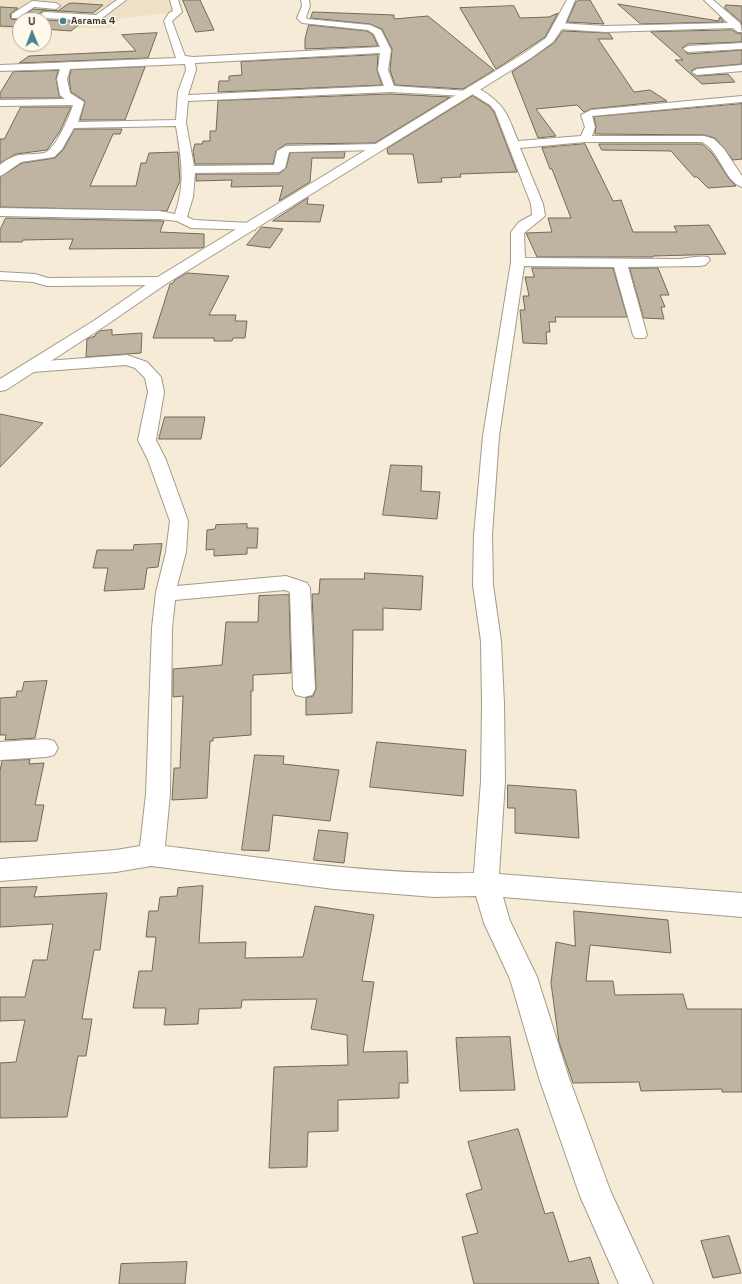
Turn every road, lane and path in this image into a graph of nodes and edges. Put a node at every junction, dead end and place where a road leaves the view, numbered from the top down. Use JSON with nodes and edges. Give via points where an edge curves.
{"nodes":[{"id":1,"x":65,"y":0,"type":"edge"},
{"id":2,"x":104,"y":0,"type":"edge"},
{"id":3,"x":174,"y":0,"type":"edge"},
{"id":4,"x":305,"y":0,"type":"edge"},
{"id":5,"x":571,"y":0,"type":"edge"},
{"id":6,"x":708,"y":0,"type":"edge"},
{"id":7,"x":122,"y":1,"type":"edge"},
{"id":8,"x":56,"y":6,"type":"junction"},
{"id":9,"x":21,"y":12,"type":"edge"},
{"id":10,"x":559,"y":26,"type":"junction"},
{"id":11,"x":739,"y":28,"type":"edge"},
{"id":12,"x":742,"y":46,"type":"edge"},
{"id":13,"x":688,"y":49,"type":"dead end"},
{"id":14,"x":386,"y":50,"type":"junction"},
{"id":15,"x":189,"y":59,"type":"junction"},
{"id":16,"x":66,"y":66,"type":"junction"},
{"id":17,"x":0,"y":68,"type":"edge"},
{"id":18,"x":742,"y":68,"type":"edge"},
{"id":19,"x":697,"y":72,"type":"dead end"},
{"id":20,"x":390,"y":88,"type":"junction"},
{"id":21,"x":469,"y":91,"type":"junction"},
{"id":22,"x":183,"y":98,"type":"junction"},
{"id":23,"x":742,"y":99,"type":"edge"},
{"id":24,"x":79,"y":102,"type":"junction"},
{"id":25,"x":0,"y":103,"type":"edge"},
{"id":26,"x":181,"y":123,"type":"junction"},
{"id":27,"x":71,"y":125,"type":"junction"},
{"id":28,"x":585,"y":139,"type":"junction"},
{"id":29,"x":513,"y":145,"type":"junction"},
{"id":30,"x":377,"y":148,"type":"junction"},
{"id":31,"x":189,"y":170,"type":"junction"},
{"id":32,"x":0,"y":172,"type":"edge"},
{"id":33,"x":742,"y":183,"type":"edge"},
{"id":34,"x":0,"y":212,"type":"edge"},
{"id":35,"x":180,"y":218,"type":"junction"},
{"id":36,"x":250,"y":226,"type":"junction"},
{"id":37,"x":703,"y":260,"type":"dead end"},
{"id":38,"x":518,"y":262,"type":"junction"},
{"id":39,"x":620,"y":263,"type":"junction"},
{"id":40,"x":0,"y":276,"type":"edge"},
{"id":41,"x":161,"y":281,"type":"junction"},
{"id":42,"x":640,"y":335,"type":"dead end"},
{"id":43,"x":32,"y":367,"type":"junction"},
{"id":44,"x":0,"y":386,"type":"edge"},
{"id":45,"x":166,"y":594,"type":"junction"},
{"id":46,"x":304,"y":689,"type":"dead end"},
{"id":47,"x":46,"y":748,"type":"dead end"},
{"id":48,"x":0,"y":751,"type":"edge"},
{"id":49,"x":151,"y":855,"type":"junction"},
{"id":50,"x":0,"y":870,"type":"edge"},
{"id":51,"x":486,"y":884,"type":"junction"},
{"id":52,"x":742,"y":905,"type":"edge"},
{"id":53,"x":636,"y":1284,"type":"edge"}],
"edges":[{"from":1,"to":8,"type":"street"},
{"from":2,"to":7,"type":"street"},
{"from":3,"to":15,"type":"street","via":[[178,12],[168,21],[181,59]]},
{"from":4,"to":14,"type":"street","via":[[306,6],[301,18],[305,21],[370,28],[378,32]]},
{"from":5,"to":10,"type":"street"},
{"from":6,"to":11,"type":"street"},
{"from":7,"to":8,"type":"street","via":[[98,18],[44,15]]},
{"from":8,"to":9,"type":"street","via":[[32,4]]},
{"from":10,"to":11,"type":"street","via":[[605,29]]},
{"from":10,"to":21,"type":"street","via":[[550,40],[502,73]]},
{"from":12,"to":13,"type":"street"},
{"from":14,"to":15,"type":"street"},
{"from":14,"to":20,"type":"street","via":[[382,72]]},
{"from":15,"to":16,"type":"street"},
{"from":15,"to":22,"type":"street","via":[[190,74]]},
{"from":16,"to":17,"type":"street"},
{"from":16,"to":24,"type":"street","via":[[62,79],[65,95]]},
{"from":18,"to":19,"type":"street"},
{"from":20,"to":21,"type":"street"},
{"from":20,"to":22,"type":"street"},
{"from":21,"to":29,"type":"street","via":[[494,104],[500,111]]},
{"from":21,"to":30,"type":"street"},
{"from":22,"to":26,"type":"street"},
{"from":23,"to":28,"type":"street","via":[[590,112],[586,114],[590,127]]},
{"from":24,"to":25,"type":"street"},
{"from":24,"to":27,"type":"street"},
{"from":26,"to":27,"type":"street"},
{"from":26,"to":31,"type":"street"},
{"from":27,"to":32,"type":"street","via":[[51,155],[18,158]]},
{"from":28,"to":29,"type":"street"},
{"from":28,"to":33,"type":"street","via":[[705,139],[716,146],[732,173]]},
{"from":29,"to":38,"type":"street","via":[[537,204],[539,216],[517,232]]},
{"from":30,"to":31,"type":"street","via":[[286,149],[283,150],[279,168]]},
{"from":30,"to":36,"type":"street"},
{"from":31,"to":35,"type":"street","via":[[187,198]]},
{"from":34,"to":35,"type":"street","via":[[141,214]]},
{"from":35,"to":36,"type":"street","via":[[191,224]]},
{"from":36,"to":41,"type":"street"},
{"from":37,"to":39,"type":"street","via":[[676,263]]},
{"from":38,"to":39,"type":"street"},
{"from":38,"to":51,"type":"street","via":[[491,436],[483,535],[483,585],[491,641],[493,704],[493,781]]},
{"from":39,"to":42,"type":"street"},
{"from":40,"to":41,"type":"street","via":[[34,278],[47,282]]},
{"from":41,"to":43,"type":"street"},
{"from":43,"to":44,"type":"street"},
{"from":43,"to":45,"type":"street","via":[[128,360],[141,364],[153,377],[156,392],[146,440],[157,460],[179,521],[176,552]]},
{"from":45,"to":46,"type":"street","via":[[286,583],[300,588]]},
{"from":45,"to":49,"type":"street","via":[[162,628],[158,794]]},
{"from":47,"to":48,"type":"street"},
{"from":49,"to":50,"type":"street","via":[[116,861]]},
{"from":49,"to":51,"type":"street","via":[[334,878],[434,885]]},
{"from":51,"to":52,"type":"street"},
{"from":51,"to":53,"type":"street","via":[[497,923],[523,977],[554,1078],[596,1196]]}]}
